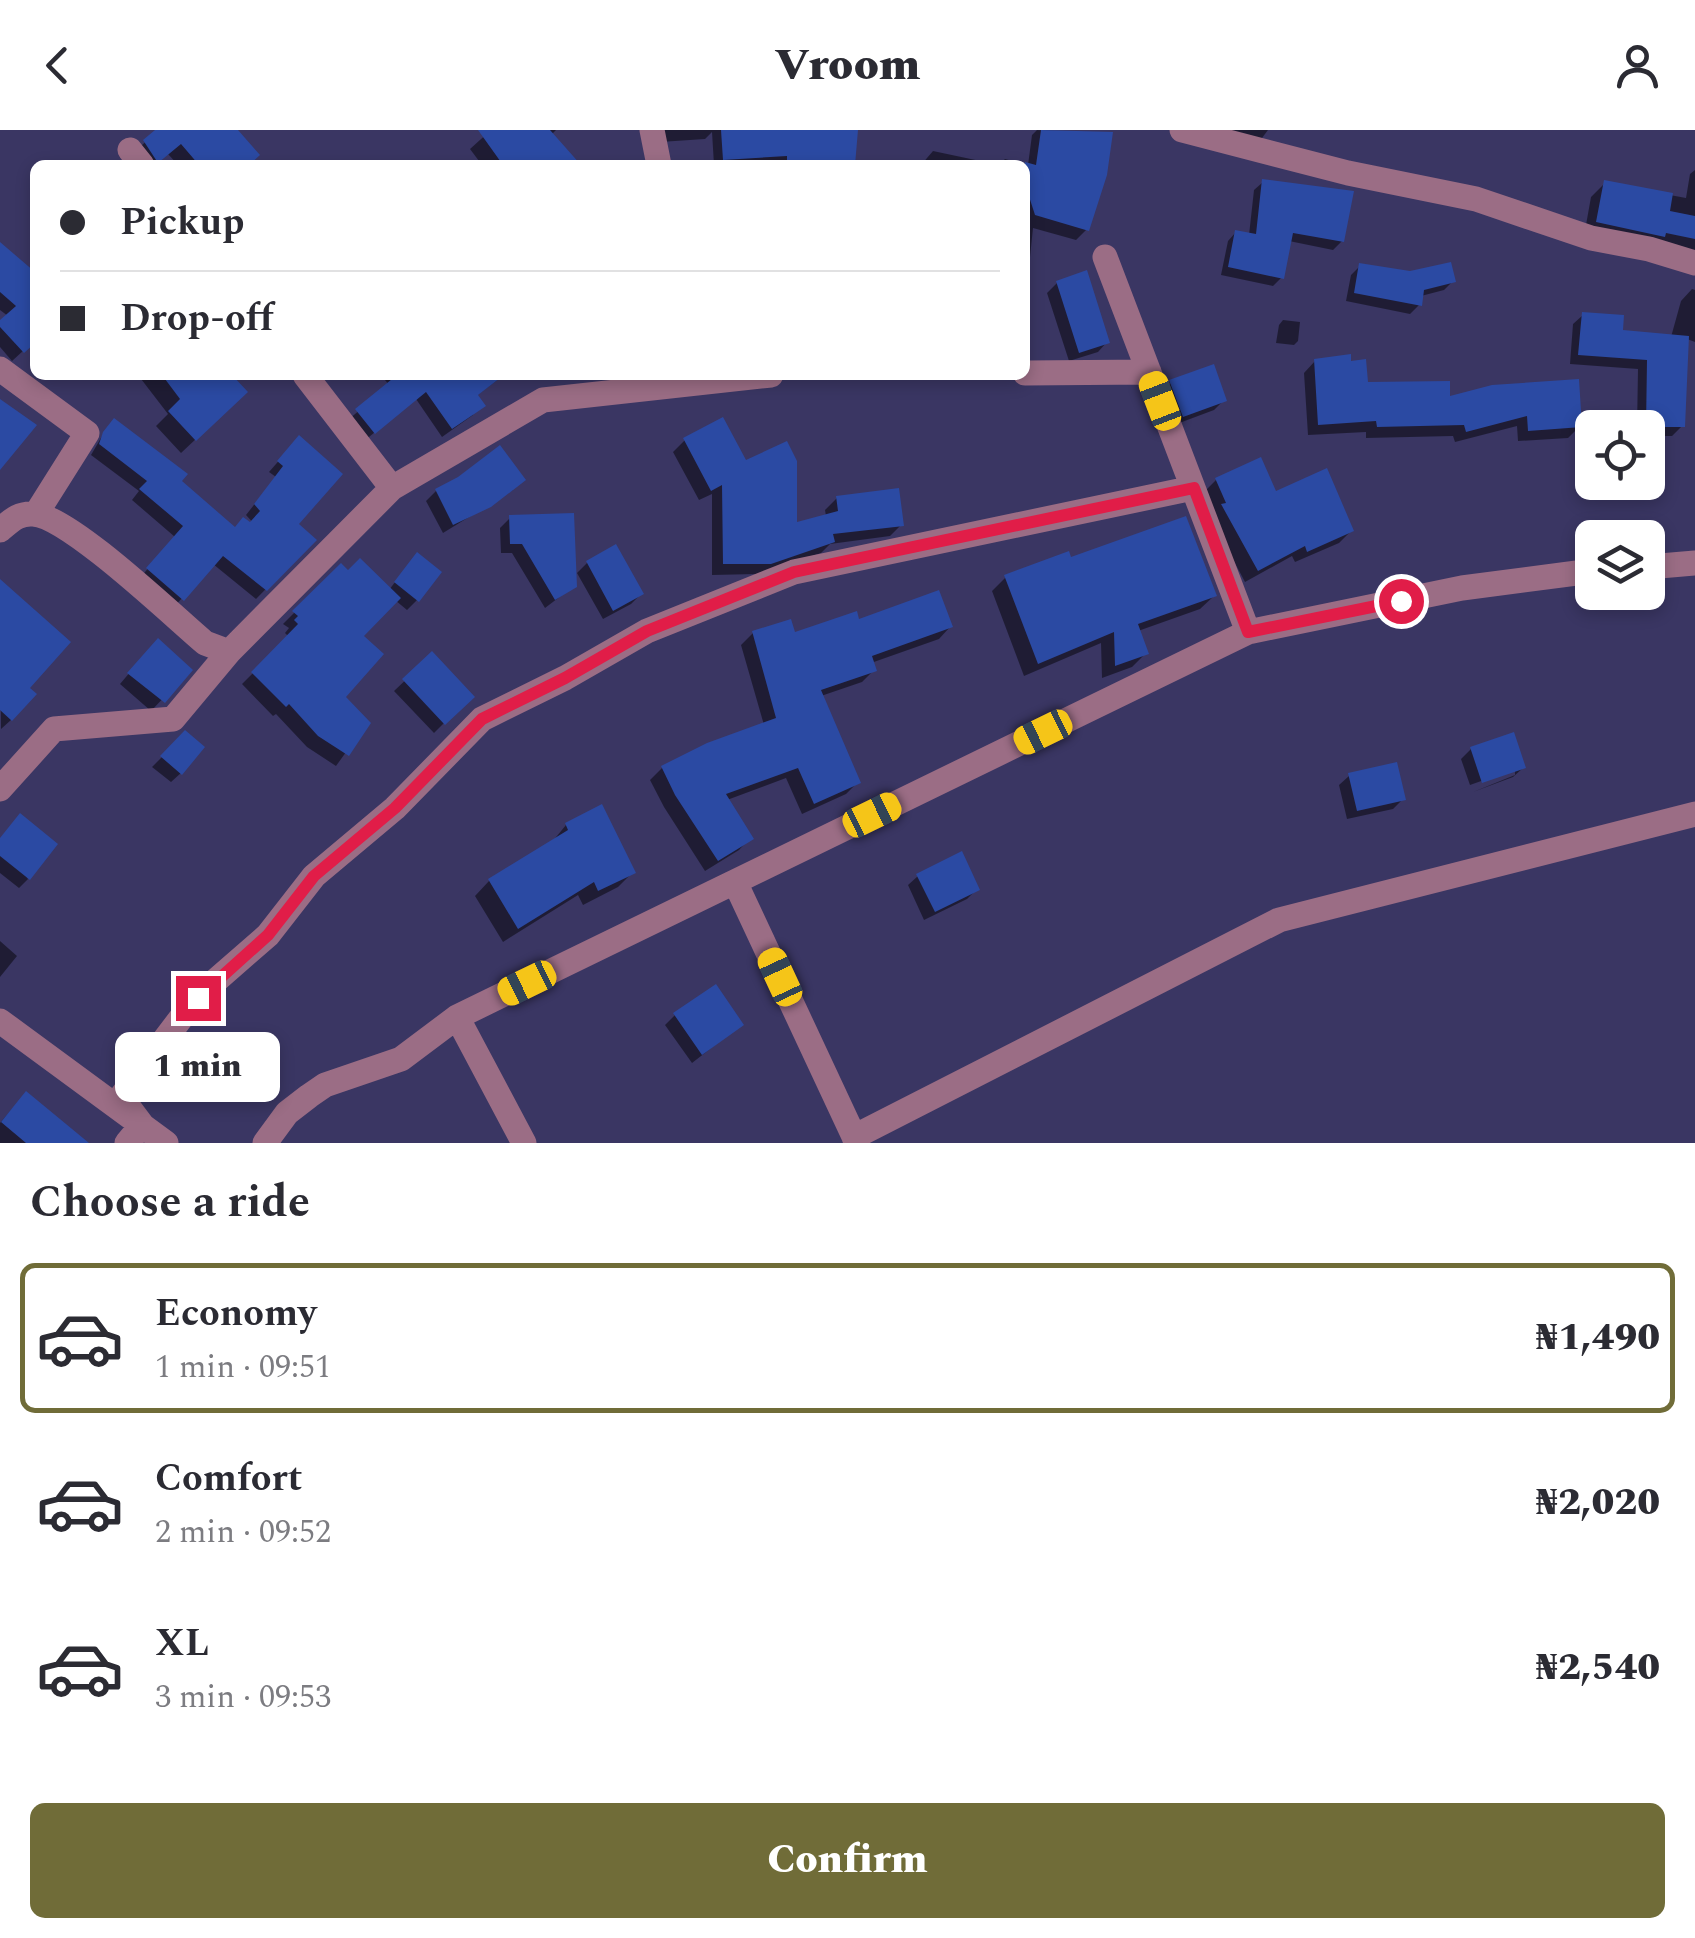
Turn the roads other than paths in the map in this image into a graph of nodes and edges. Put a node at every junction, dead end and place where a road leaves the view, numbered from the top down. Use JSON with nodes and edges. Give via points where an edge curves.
{"nodes":[{"id":1,"x":652,"y":130,"type":"edge"},
{"id":2,"x":1182,"y":130,"type":"edge"},
{"id":3,"x":658,"y":160,"type":"edge"},
{"id":4,"x":1104,"y":257,"type":"dead end"},
{"id":5,"x":1695,"y":263,"type":"edge"},
{"id":6,"x":0,"y":370,"type":"edge"},
{"id":7,"x":1149,"y":372,"type":"junction"},
{"id":8,"x":1030,"y":373,"type":"edge"},
{"id":9,"x":309,"y":380,"type":"edge"},
{"id":10,"x":725,"y":380,"type":"edge"},
{"id":11,"x":392,"y":488,"type":"junction"},
{"id":12,"x":1194,"y":488,"type":"junction"},
{"id":13,"x":36,"y":514,"type":"junction"},
{"id":14,"x":0,"y":530,"type":"edge"},
{"id":15,"x":1695,"y":562,"type":"edge"},
{"id":16,"x":1665,"y":565,"type":"edge"},
{"id":17,"x":1575,"y":573,"type":"edge"},
{"id":18,"x":1248,"y":632,"type":"junction"},
{"id":19,"x":229,"y":652,"type":"junction"},
{"id":20,"x":0,"y":789,"type":"edge"},
{"id":21,"x":1695,"y":814,"type":"edge"},
{"id":22,"x":736,"y":882,"type":"junction"},
{"id":23,"x":457,"y":1017,"type":"junction"},
{"id":24,"x":0,"y":1021,"type":"edge"},
{"id":25,"x":135,"y":1134,"type":"edge"},
{"id":26,"x":856,"y":1140,"type":"edge"},
{"id":27,"x":166,"y":1143,"type":"edge"},
{"id":28,"x":264,"y":1143,"type":"edge"},
{"id":29,"x":524,"y":1143,"type":"edge"}],
"edges":[{"from":1,"to":3,"type":"street"},
{"from":2,"to":5,"type":"street","via":[[1476,199],[1591,238]]},
{"from":4,"to":7,"type":"street"},
{"from":6,"to":13,"type":"street","via":[[87,434]]},
{"from":7,"to":8,"type":"street"},
{"from":7,"to":12,"type":"street"},
{"from":9,"to":11,"type":"street"},
{"from":10,"to":11,"type":"street","via":[[543,400]]},
{"from":11,"to":19,"type":"street"},
{"from":12,"to":18,"type":"street"},
{"from":12,"to":25,"type":"street","via":[[794,572],[647,631],[482,719],[395,808],[314,876],[268,935],[198,998],[122,1096]]},
{"from":13,"to":14,"type":"street","via":[[16,516]]},
{"from":13,"to":19,"type":"street","via":[[67,528],[205,643]]},
{"from":15,"to":16,"type":"street"},
{"from":17,"to":18,"type":"street","via":[[1462,588]]},
{"from":18,"to":22,"type":"street"},
{"from":19,"to":20,"type":"street","via":[[173,719],[54,730]]},
{"from":21,"to":26,"type":"street","via":[[1278,920]]},
{"from":22,"to":23,"type":"street"},
{"from":22,"to":26,"type":"street"},
{"from":23,"to":28,"type":"street","via":[[401,1060],[325,1085],[287,1112]]},
{"from":23,"to":29,"type":"street"},
{"from":24,"to":25,"type":"street"},
{"from":25,"to":27,"type":"street"}]}
